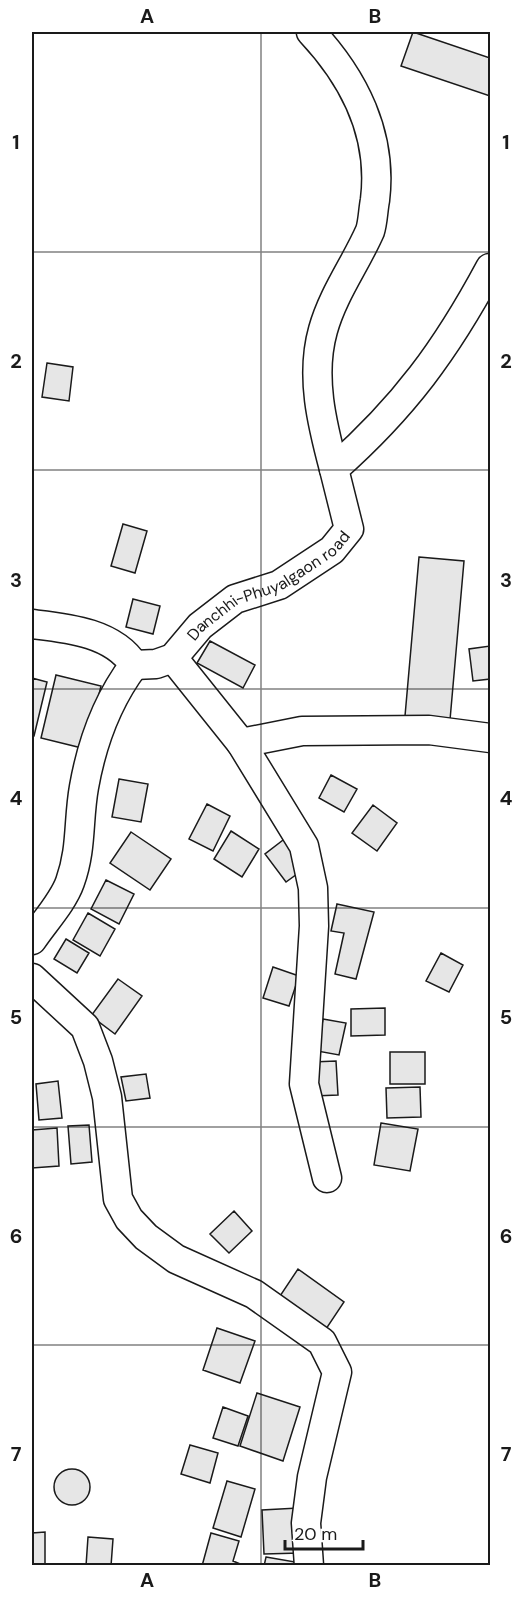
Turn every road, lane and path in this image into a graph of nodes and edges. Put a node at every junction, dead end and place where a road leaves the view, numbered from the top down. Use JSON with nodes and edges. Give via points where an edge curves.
{"nodes":[{"id":1,"x":311,"y":32,"type":"edge"},
{"id":2,"x":490,"y":268,"type":"edge"},
{"id":3,"x":334,"y":469,"type":"junction"},
{"id":4,"x":32,"y":624,"type":"edge"},
{"id":5,"x":173,"y":658,"type":"junction"},
{"id":6,"x":134,"y":665,"type":"junction"},
{"id":7,"x":490,"y":738,"type":"edge"},
{"id":8,"x":240,"y":743,"type":"junction"},
{"id":9,"x":32,"y":940,"type":"edge"},
{"id":10,"x":32,"y":978,"type":"edge"},
{"id":11,"x":327,"y":1178,"type":"dead end"},
{"id":12,"x":309,"y":1566,"type":"edge"}],
"edges":[{"from":1,"to":3,"type":"street","via":[[335,58],[360,102],[374,143],[377,182],[371,229],[338,292],[323,331],[318,371],[320,417]]},
{"from":2,"to":3,"type":"street","via":[[464,317],[419,383]]},
{"from":3,"to":5,"type":"street","name":"Danchhi-Phuyalgaon road","via":[[349,528],[332,550],[279,585],[235,599],[200,626]]},
{"from":4,"to":6,"type":"street","via":[[105,639]]},
{"from":5,"to":6,"type":"street","name":"Danchhi-Phuyalgaon road"},
{"from":5,"to":8,"type":"street"},
{"from":6,"to":9,"type":"street","via":[[114,692],[99,727],[84,788],[79,851],[69,885]]},
{"from":7,"to":8,"type":"street","via":[[429,730],[302,731]]},
{"from":8,"to":11,"type":"street","via":[[304,846],[310,866],[314,926],[304,1084]]},
{"from":10,"to":12,"type":"street","via":[[85,1027],[106,1097],[118,1199],[129,1219],[176,1259],[254,1294],[314,1335],[338,1372],[312,1477],[306,1523]]}]}
